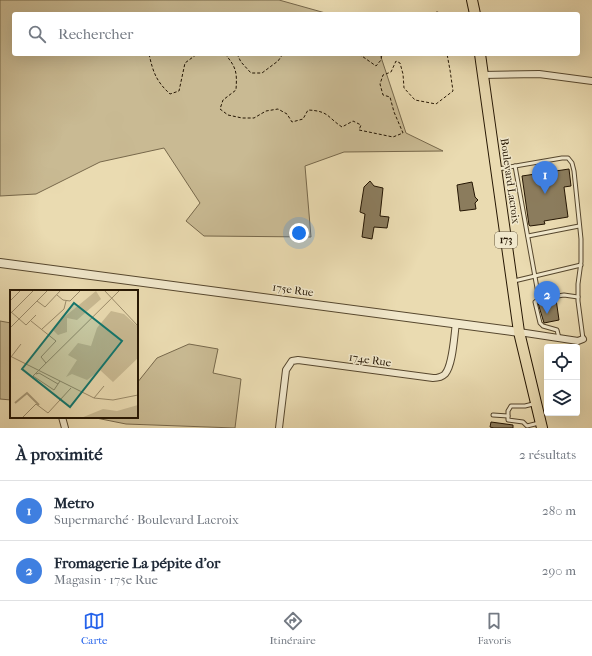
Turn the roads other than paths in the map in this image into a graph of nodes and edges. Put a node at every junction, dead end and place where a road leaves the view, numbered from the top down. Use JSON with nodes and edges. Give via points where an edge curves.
{"nodes":[{"id":1,"x":472,"y":0,"type":"edge"},
{"id":2,"x":474,"y":12,"type":"edge"},
{"id":3,"x":480,"y":56,"type":"edge"},
{"id":4,"x":482,"y":75,"type":"junction"},
{"id":5,"x":592,"y":81,"type":"edge"},
{"id":6,"x":516,"y":166,"type":"junction"},
{"id":7,"x":496,"y":170,"type":"junction"},
{"id":8,"x":579,"y":226,"type":"junction"},
{"id":9,"x":528,"y":236,"type":"junction"},
{"id":10,"x":0,"y":262,"type":"edge"},
{"id":11,"x":581,"y":265,"type":"junction"},
{"id":12,"x":535,"y":277,"type":"junction"},
{"id":13,"x":512,"y":282,"type":"junction"},
{"id":14,"x":578,"y":297,"type":"junction"},
{"id":15,"x":539,"y":299,"type":"junction"},
{"id":16,"x":456,"y":324,"type":"junction"},
{"id":17,"x":520,"y":332,"type":"junction"},
{"id":18,"x":559,"y":338,"type":"junction"},
{"id":19,"x":583,"y":339,"type":"joint"},
{"id":20,"x":536,"y":403,"type":"junction"},
{"id":21,"x":493,"y":415,"type":"dead end"},
{"id":22,"x":508,"y":416,"type":"junction"},
{"id":23,"x":62,"y":418,"type":"edge"},
{"id":24,"x":541,"y":425,"type":"edge"},
{"id":25,"x":65,"y":428,"type":"edge"},
{"id":26,"x":279,"y":428,"type":"edge"}],
"edges":[{"from":1,"to":2,"type":"main road"},
{"from":3,"to":4,"type":"main road","name":"Boulevard Lacroix","number":"173"},
{"from":4,"to":5,"type":"street","via":[[539,74]]},
{"from":4,"to":7,"type":"main road","name":"Boulevard Lacroix","number":"173"},
{"from":6,"to":7,"type":"lane"},
{"from":6,"to":8,"type":"lane","via":[[568,158],[574,171]]},
{"from":6,"to":9,"type":"lane"},
{"from":7,"to":13,"type":"main road","name":"Boulevard Lacroix","number":"173"},
{"from":8,"to":9,"type":"lane"},
{"from":8,"to":11,"type":"lane"},
{"from":9,"to":12,"type":"lane"},
{"from":10,"to":16,"type":"street","name":"175e Rue"},
{"from":11,"to":12,"type":"lane"},
{"from":11,"to":14,"type":"lane"},
{"from":12,"to":13,"type":"lane"},
{"from":12,"to":15,"type":"lane"},
{"from":13,"to":17,"type":"main road","name":"Boulevard Lacroix","number":"173"},
{"from":14,"to":15,"type":"lane","via":[[564,295]]},
{"from":14,"to":19,"type":"lane"},
{"from":15,"to":18,"type":"lane","via":[[535,302],[539,322],[557,330]]},
{"from":16,"to":17,"type":"street","name":"175e Rue"},
{"from":16,"to":26,"type":"street","name":"174e Rue","via":[[450,367],[440,378],[292,361],[286,370]]},
{"from":17,"to":18,"type":"street","name":"175e Rue"},
{"from":17,"to":20,"type":"main road","name":"Boulevard Lacroix","number":"173"},
{"from":18,"to":19,"type":"street","name":"175e Rue","via":[[578,341]]},
{"from":20,"to":22,"type":"lane","via":[[511,406]]},
{"from":20,"to":24,"type":"main road","name":"Boulevard Lacroix","number":"173"},
{"from":21,"to":22,"type":"lane"},
{"from":22,"to":24,"type":"lane","via":[[508,420],[523,422],[527,426]]},
{"from":23,"to":25,"type":"street"}]}
